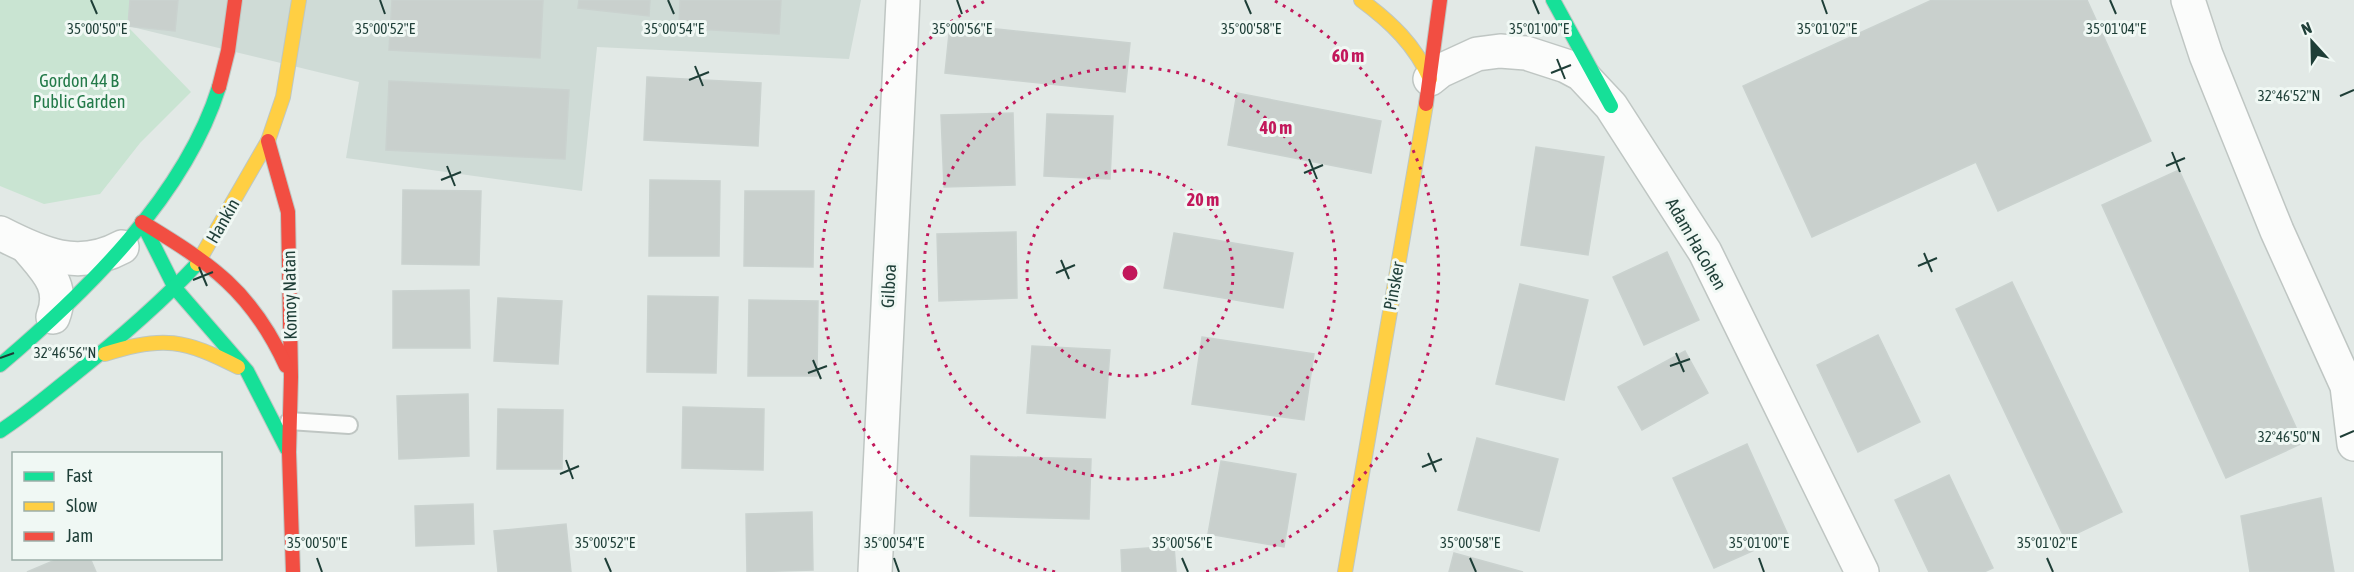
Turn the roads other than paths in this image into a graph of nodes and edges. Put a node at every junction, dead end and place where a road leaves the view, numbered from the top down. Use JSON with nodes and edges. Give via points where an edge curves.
{"nodes":[{"id":1,"x":235,"y":0,"type":"edge"},
{"id":2,"x":299,"y":0,"type":"edge"},
{"id":3,"x":903,"y":0,"type":"edge"},
{"id":4,"x":1361,"y":0,"type":"edge"},
{"id":5,"x":1440,"y":0,"type":"edge"},
{"id":6,"x":1553,"y":0,"type":"edge"},
{"id":7,"x":2188,"y":0,"type":"edge"},
{"id":8,"x":1430,"y":79,"type":"junction"},
{"id":9,"x":1611,"y":106,"type":"junction"},
{"id":10,"x":268,"y":141,"type":"junction"},
{"id":11,"x":132,"y":235,"type":"junction"},
{"id":12,"x":14,"y":240,"type":"edge"},
{"id":13,"x":201,"y":259,"type":"junction"},
{"id":14,"x":175,"y":288,"type":"junction"},
{"id":15,"x":53,"y":317,"type":"junction"},
{"id":16,"x":95,"y":358,"type":"junction"},
{"id":17,"x":0,"y":365,"type":"edge"},
{"id":18,"x":247,"y":371,"type":"junction"},
{"id":19,"x":291,"y":377,"type":"junction"},
{"id":20,"x":290,"y":421,"type":"junction"},
{"id":21,"x":349,"y":425,"type":"dead end"},
{"id":22,"x":0,"y":431,"type":"edge"},
{"id":23,"x":2354,"y":444,"type":"edge"},
{"id":24,"x":288,"y":452,"type":"junction"},
{"id":25,"x":293,"y":572,"type":"edge"},
{"id":26,"x":874,"y":572,"type":"edge"},
{"id":27,"x":1345,"y":572,"type":"edge"},
{"id":28,"x":1862,"y":572,"type":"edge"}],
"edges":[{"from":1,"to":11,"type":"street","via":[[232,37],[202,132],[174,179]]},
{"from":2,"to":10,"type":"street","name":"Hankin","via":[[283,97]]},
{"from":3,"to":26,"type":"street","name":"Gilboa"},
{"from":4,"to":8,"type":"street","via":[[1413,46]]},
{"from":5,"to":8,"type":"street","name":"Pinsker"},
{"from":6,"to":9,"type":"street"},
{"from":7,"to":23,"type":"street","via":[[2277,231],[2347,386]]},
{"from":8,"to":9,"type":"street","name":"Adam HaCohen","via":[[1477,54],[1527,53],[1581,74]]},
{"from":8,"to":27,"type":"street","name":"Pinsker"},
{"from":9,"to":28,"type":"street","name":"Adam HaCohen","via":[[1704,252]]},
{"from":10,"to":13,"type":"street","name":"Hankin"},
{"from":10,"to":19,"type":"street","name":"Komoy Natan","via":[[288,212]]},
{"from":11,"to":12,"type":"street","via":[[100,257],[76,260]]},
{"from":11,"to":13,"type":"street"},
{"from":11,"to":14,"type":"street","name":"Komoy Natan"},
{"from":11,"to":15,"type":"street"},
{"from":12,"to":15,"type":"street","via":[[52,280],[58,304]]},
{"from":13,"to":14,"type":"street","name":"Hankin"},
{"from":13,"to":19,"type":"street","via":[[219,272],[268,327]]},
{"from":14,"to":16,"type":"street","name":"Hankin"},
{"from":14,"to":18,"type":"street","name":"Komoy Natan"},
{"from":15,"to":17,"type":"street"},
{"from":16,"to":18,"type":"street","via":[[130,346],[172,340]]},
{"from":16,"to":22,"type":"street","name":"Hankin"},
{"from":18,"to":24,"type":"street","name":"Komoy Natan"},
{"from":19,"to":20,"type":"street","name":"Komoy Natan"},
{"from":20,"to":21,"type":"lane"},
{"from":20,"to":24,"type":"street","name":"Komoy Natan"},
{"from":24,"to":25,"type":"street","name":"Komoy Natan"}]}
